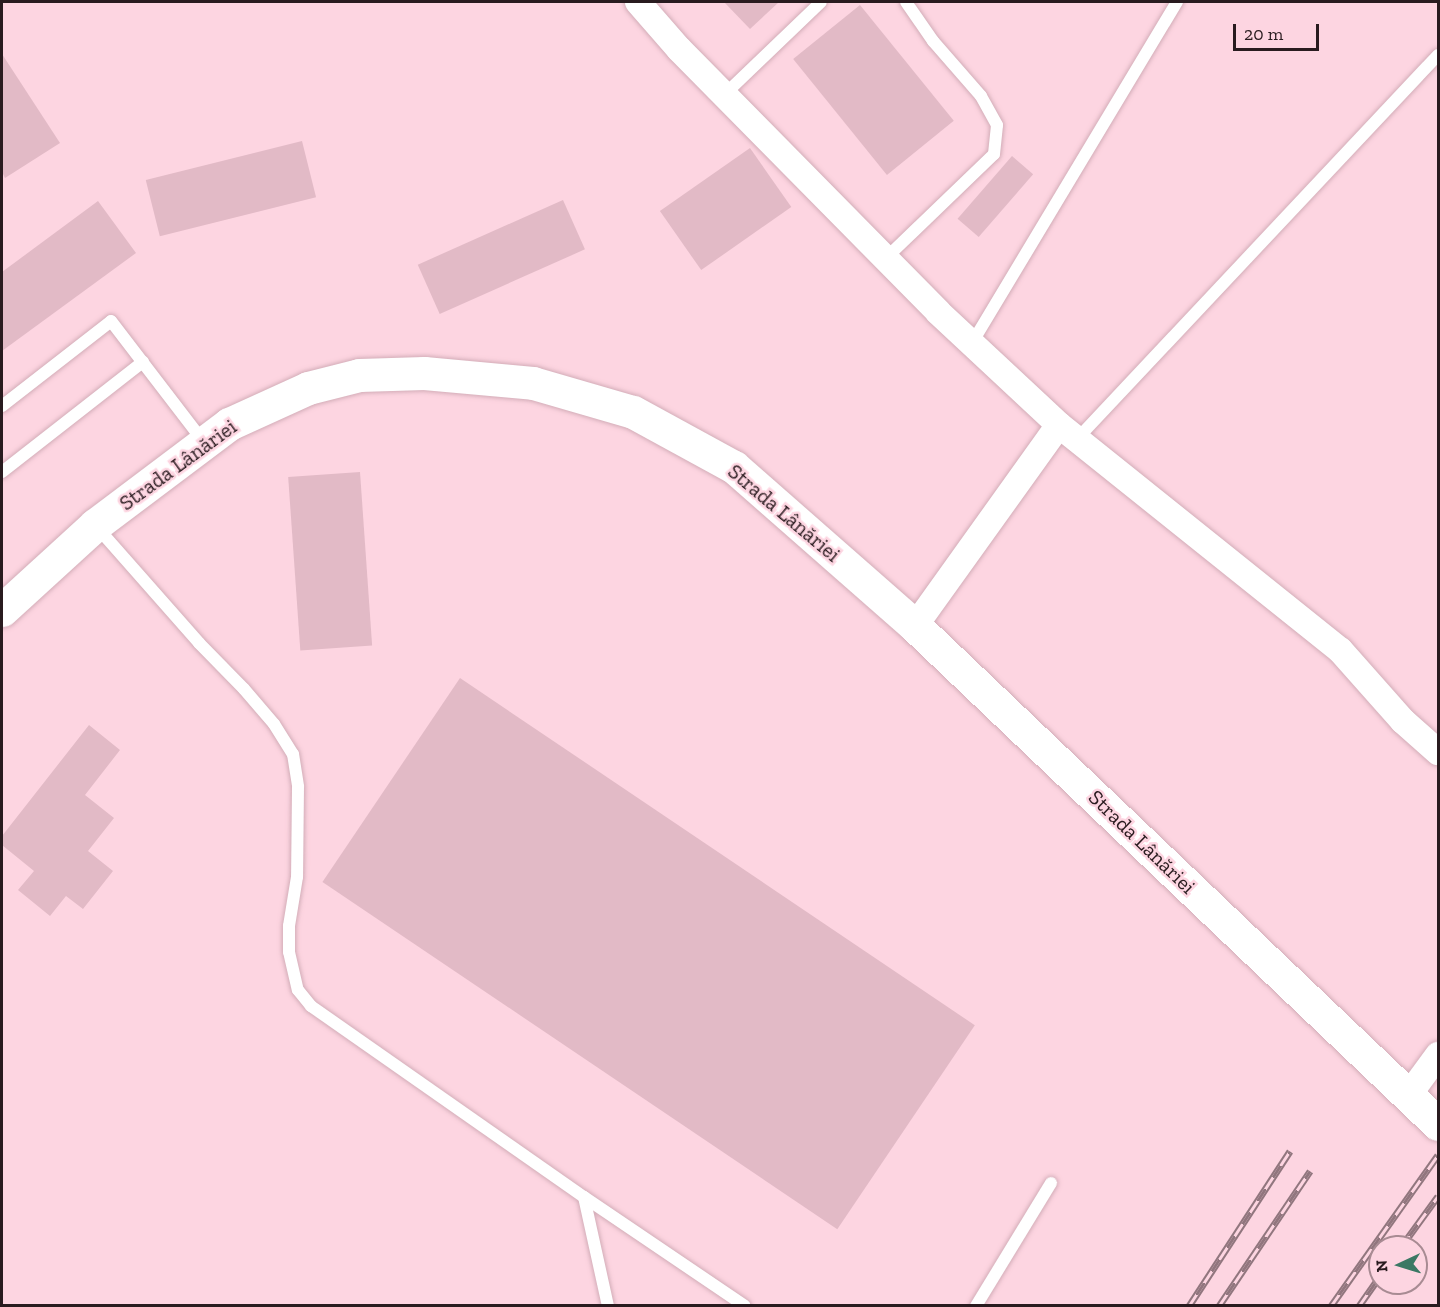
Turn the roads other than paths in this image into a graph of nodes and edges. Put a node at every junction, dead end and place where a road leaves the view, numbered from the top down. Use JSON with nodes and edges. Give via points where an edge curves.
{"nodes":[{"id":1,"x":638,"y":2,"type":"edge"},
{"id":2,"x":821,"y":2,"type":"edge"},
{"id":3,"x":906,"y":2,"type":"edge"},
{"id":4,"x":1177,"y":2,"type":"edge"},
{"id":5,"x":1438,"y":55,"type":"edge"},
{"id":6,"x":724,"y":95,"type":"junction"},
{"id":7,"x":885,"y":259,"type":"junction"},
{"id":8,"x":972,"y":343,"type":"junction"},
{"id":9,"x":142,"y":362,"type":"junction"},
{"id":10,"x":2,"y":406,"type":"edge"},
{"id":11,"x":1068,"y":432,"type":"junction"},
{"id":12,"x":205,"y":443,"type":"junction"},
{"id":13,"x":2,"y":472,"type":"edge"},
{"id":14,"x":95,"y":525,"type":"junction"},
{"id":15,"x":15,"y":587,"type":"edge"},
{"id":16,"x":2,"y":610,"type":"edge"},
{"id":17,"x":915,"y":626,"type":"junction"},
{"id":18,"x":1438,"y":752,"type":"edge"},
{"id":19,"x":1438,"y":1055,"type":"edge"},
{"id":20,"x":1408,"y":1096,"type":"junction"},
{"id":21,"x":1438,"y":1124,"type":"edge"},
{"id":22,"x":1051,"y":1183,"type":"dead end"},
{"id":23,"x":584,"y":1197,"type":"junction"},
{"id":24,"x":608,"y":1305,"type":"edge"},
{"id":25,"x":746,"y":1305,"type":"edge"},
{"id":26,"x":976,"y":1305,"type":"edge"}],
"edges":[{"from":1,"to":6,"type":"street"},
{"from":2,"to":6,"type":"lane"},
{"from":3,"to":7,"type":"lane","via":[[933,41],[981,96],[997,125],[994,154]]},
{"from":4,"to":8,"type":"lane"},
{"from":5,"to":11,"type":"lane"},
{"from":6,"to":7,"type":"street"},
{"from":7,"to":8,"type":"street"},
{"from":8,"to":11,"type":"street"},
{"from":9,"to":10,"type":"lane","via":[[111,321]]},
{"from":9,"to":12,"type":"lane"},
{"from":9,"to":13,"type":"lane"},
{"from":11,"to":17,"type":"street"},
{"from":11,"to":18,"type":"street","via":[[1340,650],[1403,721]]},
{"from":12,"to":14,"type":"street","name":"Strada Lânăriei"},
{"from":12,"to":17,"type":"street","name":"Strada Lânăriei","via":[[229,424],[308,388],[359,375],[424,373],[532,383],[633,412],[734,467]]},
{"from":14,"to":15,"type":"street","name":"Strada Lânăriei"},
{"from":14,"to":23,"type":"lane","via":[[244,689],[293,754],[298,787],[297,877],[289,952],[297,990],[311,1006]]},
{"from":15,"to":16,"type":"street","name":"Strada Lânăriei"},
{"from":17,"to":20,"type":"street","name":"Strada Lânăriei"},
{"from":19,"to":20,"type":"street"},
{"from":20,"to":21,"type":"street","name":"Strada Lânăriei"},
{"from":22,"to":26,"type":"lane"},
{"from":23,"to":24,"type":"lane"},
{"from":23,"to":25,"type":"lane"}]}
